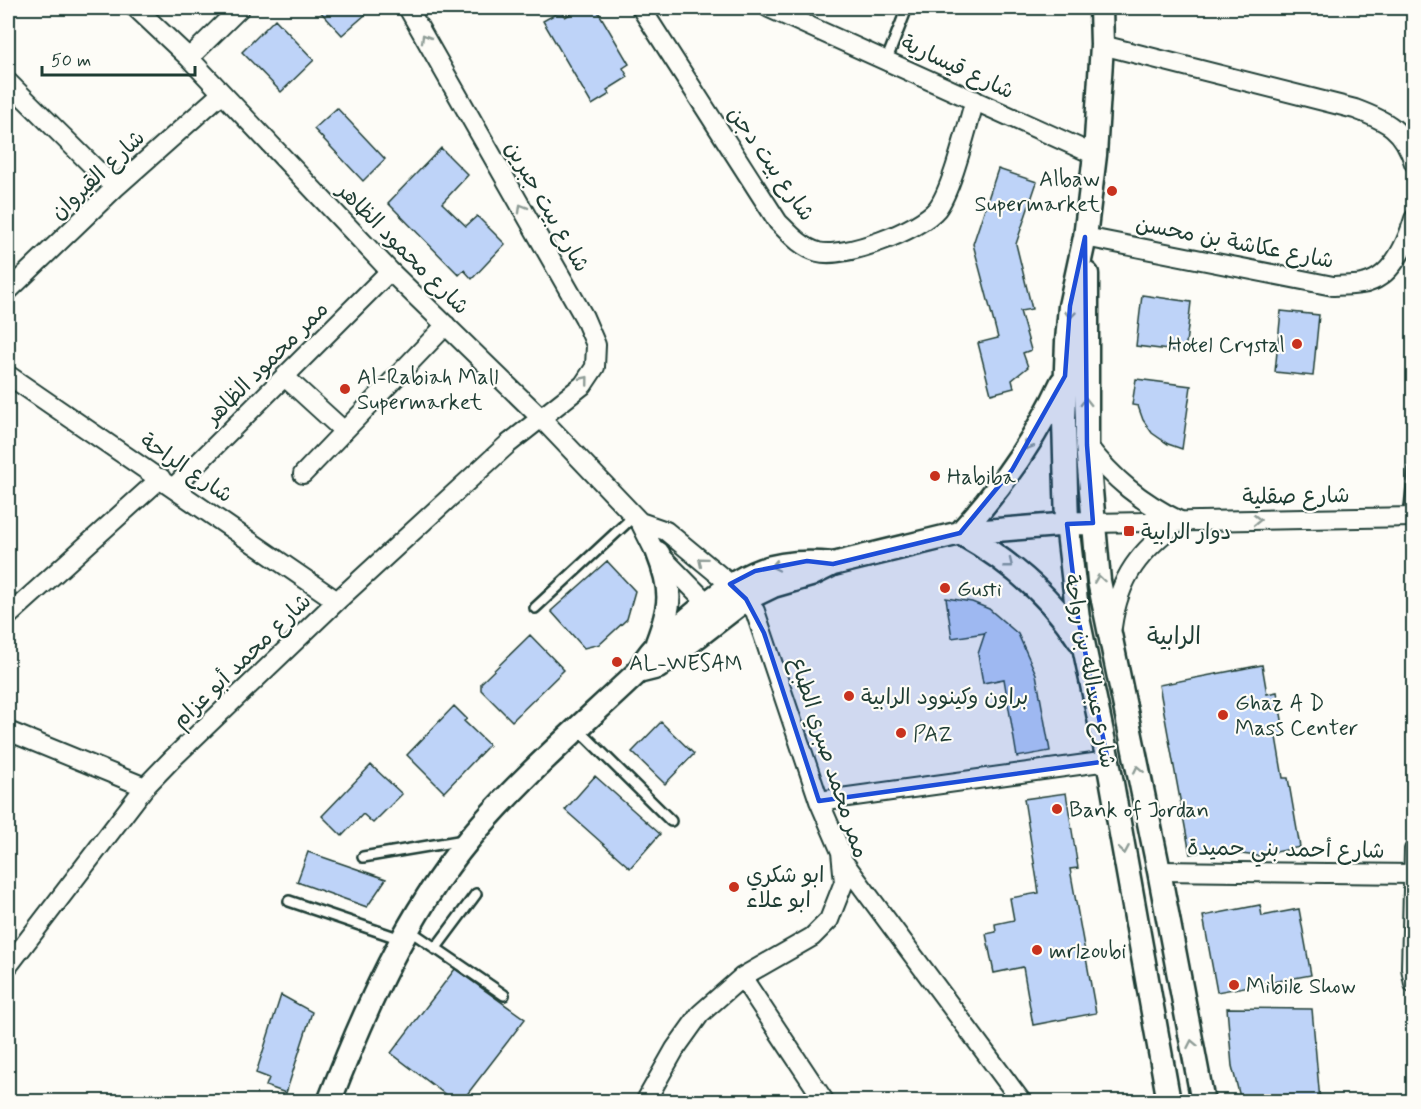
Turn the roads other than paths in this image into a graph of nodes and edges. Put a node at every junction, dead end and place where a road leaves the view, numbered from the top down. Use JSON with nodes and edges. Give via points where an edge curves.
{"nodes":[{"id":1,"x":136,"y":8,"type":"edge"},
{"id":2,"x":240,"y":8,"type":"edge"},
{"id":3,"x":408,"y":8,"type":"edge"},
{"id":4,"x":641,"y":8,"type":"edge"},
{"id":5,"x":769,"y":8,"type":"edge"},
{"id":6,"x":907,"y":8,"type":"edge"},
{"id":7,"x":1101,"y":8,"type":"edge"},
{"id":8,"x":1102,"y":45,"type":"junction"},
{"id":9,"x":189,"y":58,"type":"junction"},
{"id":10,"x":887,"y":59,"type":"junction"},
{"id":11,"x":8,"y":82,"type":"edge"},
{"id":12,"x":221,"y":94,"type":"junction"},
{"id":13,"x":975,"y":100,"type":"junction"},
{"id":14,"x":1095,"y":155,"type":"junction"},
{"id":15,"x":1413,"y":163,"type":"edge"},
{"id":16,"x":114,"y":188,"type":"junction"},
{"id":17,"x":1413,"y":219,"type":"edge"},
{"id":18,"x":1085,"y":237,"type":"junction"},
{"id":19,"x":390,"y":271,"type":"junction"},
{"id":20,"x":8,"y":291,"type":"edge"},
{"id":21,"x":446,"y":325,"type":"junction"},
{"id":22,"x":8,"y":375,"type":"edge"},
{"id":23,"x":1065,"y":376,"type":"junction"},
{"id":24,"x":286,"y":378,"type":"junction"},
{"id":25,"x":540,"y":417,"type":"junction"},
{"id":26,"x":344,"y":431,"type":"junction"},
{"id":27,"x":1087,"y":445,"type":"junction"},
{"id":28,"x":1413,"y":469,"type":"edge"},
{"id":29,"x":303,"y":474,"type":"dead end"},
{"id":30,"x":168,"y":482,"type":"junction"},
{"id":31,"x":1411,"y":517,"type":"edge"},
{"id":32,"x":637,"y":519,"type":"junction"},
{"id":33,"x":1180,"y":521,"type":"junction"},
{"id":34,"x":1093,"y":523,"type":"junction"},
{"id":35,"x":1067,"y":524,"type":"junction"},
{"id":36,"x":960,"y":533,"type":"junction"},
{"id":37,"x":658,"y":553,"type":"junction"},
{"id":38,"x":738,"y":592,"type":"junction"},
{"id":39,"x":337,"y":601,"type":"junction"},
{"id":40,"x":535,"y":608,"type":"dead end"},
{"id":41,"x":714,"y":610,"type":"junction"},
{"id":42,"x":8,"y":616,"type":"edge"},
{"id":43,"x":1110,"y":638,"type":"junction"},
{"id":44,"x":656,"y":646,"type":"junction"},
{"id":45,"x":1085,"y":648,"type":"junction"},
{"id":46,"x":638,"y":672,"type":"junction"},
{"id":47,"x":578,"y":729,"type":"junction"},
{"id":48,"x":8,"y":731,"type":"edge"},
{"id":49,"x":1108,"y":761,"type":"junction"},
{"id":50,"x":145,"y":787,"type":"junction"},
{"id":51,"x":819,"y":801,"type":"junction"},
{"id":52,"x":671,"y":820,"type":"dead end"},
{"id":53,"x":469,"y":840,"type":"junction"},
{"id":54,"x":1413,"y":850,"type":"edge"},
{"id":55,"x":363,"y":856,"type":"dead end"},
{"id":56,"x":843,"y":861,"type":"junction"},
{"id":57,"x":1159,"y":871,"type":"junction"},
{"id":58,"x":1413,"y":874,"type":"edge"},
{"id":59,"x":476,"y":894,"type":"dead end"},
{"id":60,"x":289,"y":901,"type":"dead end"},
{"id":61,"x":406,"y":935,"type":"junction"},
{"id":62,"x":435,"y":949,"type":"junction"},
{"id":63,"x":8,"y":966,"type":"edge"},
{"id":64,"x":742,"y":977,"type":"junction"},
{"id":65,"x":1413,"y":984,"type":"edge"},
{"id":66,"x":504,"y":995,"type":"dead end"},
{"id":67,"x":329,"y":1101,"type":"edge"},
{"id":68,"x":645,"y":1101,"type":"edge"},
{"id":69,"x":825,"y":1101,"type":"edge"},
{"id":70,"x":1022,"y":1101,"type":"edge"},
{"id":71,"x":1169,"y":1101,"type":"edge"},
{"id":72,"x":1203,"y":1101,"type":"edge"}],
"edges":[{"from":1,"to":9,"type":"street","name":"شارع محمود الظاهر"},
{"from":2,"to":9,"type":"street"},
{"from":25,"to":3,"type":"street","name":"شارع بيت جبرين","one_way":true,"via":[[583,385],[595,367],[596,345]]},
{"from":4,"to":13,"type":"street","name":"شارع بيت دجن","via":[[778,222],[798,243],[820,252],[851,250],[912,228],[937,208],[953,172]]},
{"from":5,"to":10,"type":"street","name":"شارع قيسارية"},
{"from":6,"to":10,"type":"lane"},
{"from":7,"to":8,"type":"street","name":"شارع عبدالله بن رواحة"},
{"from":8,"to":14,"type":"street","name":"شارع عبدالله بن رواحة"},
{"from":8,"to":15,"type":"street","via":[[1355,109],[1385,121],[1408,144]]},
{"from":9,"to":12,"type":"street","name":"شارع محمود الظاهر"},
{"from":10,"to":13,"type":"street","name":"شارع قيسارية"},
{"from":11,"to":16,"type":"street"},
{"from":12,"to":16,"type":"street","name":"شارع القيروان"},
{"from":12,"to":19,"type":"street","name":"شارع محمود الظاهر"},
{"from":13,"to":14,"type":"street","name":"شارع قيسارية"},
{"from":14,"to":18,"type":"street","name":"شارع عبدالله بن رواحة"},
{"from":16,"to":20,"type":"street","name":"شارع القيروان"},
{"from":17,"to":18,"type":"street","name":"شارع عكاشة بن محسن","via":[[1406,242],[1391,267],[1364,284],[1333,286]]},
{"from":18,"to":23,"type":"street","name":"شارع عبدالله بن رواحة","one_way":true,"via":[[1070,306]]},
{"from":27,"to":18,"type":"street","name":"شارع عبدالله بن رواحة","one_way":true},
{"from":19,"to":21,"type":"street","name":"شارع محمود الظاهر"},
{"from":19,"to":24,"type":"street","name":"ممر محمود الظاهر"},
{"from":21,"to":25,"type":"street","name":"شارع محمود الظاهر"},
{"from":21,"to":26,"type":"street"},
{"from":22,"to":30,"type":"street","name":"شارع الراحة"},
{"from":23,"to":35,"type":"street","name":"شارع عبدالله بن رواحة"},
{"from":23,"to":36,"type":"street","one_way":true,"via":[[1017,463]]},
{"from":24,"to":26,"type":"street"},
{"from":24,"to":30,"type":"street","name":"ممر محمود الظاهر"},
{"from":25,"to":32,"type":"street","name":"شارع محمود الظاهر"},
{"from":25,"to":39,"type":"street","name":"شارع محمد أبو عزام"},
{"from":26,"to":29,"type":"street"},
{"from":27,"to":33,"type":"street","via":[[1137,497]]},
{"from":27,"to":34,"type":"street","name":"شارع عبدالله بن رواحة"},
{"from":28,"to":31,"type":"lane"},
{"from":30,"to":39,"type":"street","name":"شارع الراحة"},
{"from":30,"to":42,"type":"street","name":"ممر محمود الظاهر"},
{"from":33,"to":31,"type":"street","name":"شارع صقلية","one_way":true},
{"from":32,"to":37,"type":"street","name":"شارع محمود الظاهر"},
{"from":38,"to":32,"type":"street","name":"شارع محمود الظاهر","one_way":true,"via":[[666,531]]},
{"from":32,"to":40,"type":"lane"},
{"from":33,"to":34,"type":"street","name":"شارع صقلية"},
{"from":33,"to":43,"type":"street","via":[[1151,542],[1129,570],[1115,603]]},
{"from":34,"to":35,"type":"street"},
{"from":43,"to":34,"type":"street","name":"شارع عبدالله بن رواحة","one_way":true},
{"from":35,"to":36,"type":"street"},
{"from":35,"to":45,"type":"street","name":"شارع عبدالله بن رواحة"},
{"from":36,"to":38,"type":"street","via":[[833,564],[807,561],[755,571]]},
{"from":36,"to":45,"type":"street","one_way":true,"via":[[1002,558],[1039,590]]},
{"from":37,"to":41,"type":"street","name":"شارع محمود الظاهر"},
{"from":37,"to":44,"type":"street","via":[[669,581],[670,600]]},
{"from":38,"to":41,"type":"street"},
{"from":38,"to":51,"type":"street","name":"ممر محمد صبري الطباع","via":[[754,611],[764,633]]},
{"from":39,"to":50,"type":"street","name":"شارع محمد أبو عزام"},
{"from":41,"to":44,"type":"street"},
{"from":41,"to":46,"type":"street","via":[[658,667]]},
{"from":57,"to":43,"type":"street","name":"شارع عبدالله بن رواحة","one_way":true},
{"from":44,"to":46,"type":"street"},
{"from":45,"to":49,"type":"street","name":"شارع عبدالله بن رواحة"},
{"from":46,"to":47,"type":"street"},
{"from":47,"to":52,"type":"lane"},
{"from":47,"to":53,"type":"street","via":[[522,781]]},
{"from":48,"to":50,"type":"street"},
{"from":49,"to":51,"type":"street"},
{"from":49,"to":71,"type":"street","name":"شارع عبدالله بن رواحة","one_way":true},
{"from":50,"to":63,"type":"street","name":"شارع محمد أبو عزام"},
{"from":51,"to":56,"type":"street","name":"ممر محمد صبري الطباع"},
{"from":53,"to":55,"type":"lane"},
{"from":53,"to":61,"type":"street"},
{"from":54,"to":58,"type":"street"},
{"from":56,"to":64,"type":"street","name":"ممر محمد صبري الطباع","via":[[844,882],[829,920],[812,937]]},
{"from":56,"to":70,"type":"street"},
{"from":57,"to":58,"type":"street","name":"شارع أحمد بني حميدة"},
{"from":72,"to":57,"type":"street","name":"شارع عبدالله بن رواحة","one_way":true},
{"from":58,"to":65,"type":"street"},
{"from":59,"to":62,"type":"lane"},
{"from":60,"to":61,"type":"lane"},
{"from":61,"to":62,"type":"lane"},
{"from":61,"to":67,"type":"street","via":[[353,1041]]},
{"from":62,"to":66,"type":"lane"},
{"from":64,"to":68,"type":"street","name":"ممر محمد صبري الطباع","via":[[700,1014]]},
{"from":64,"to":69,"type":"street"}]}
